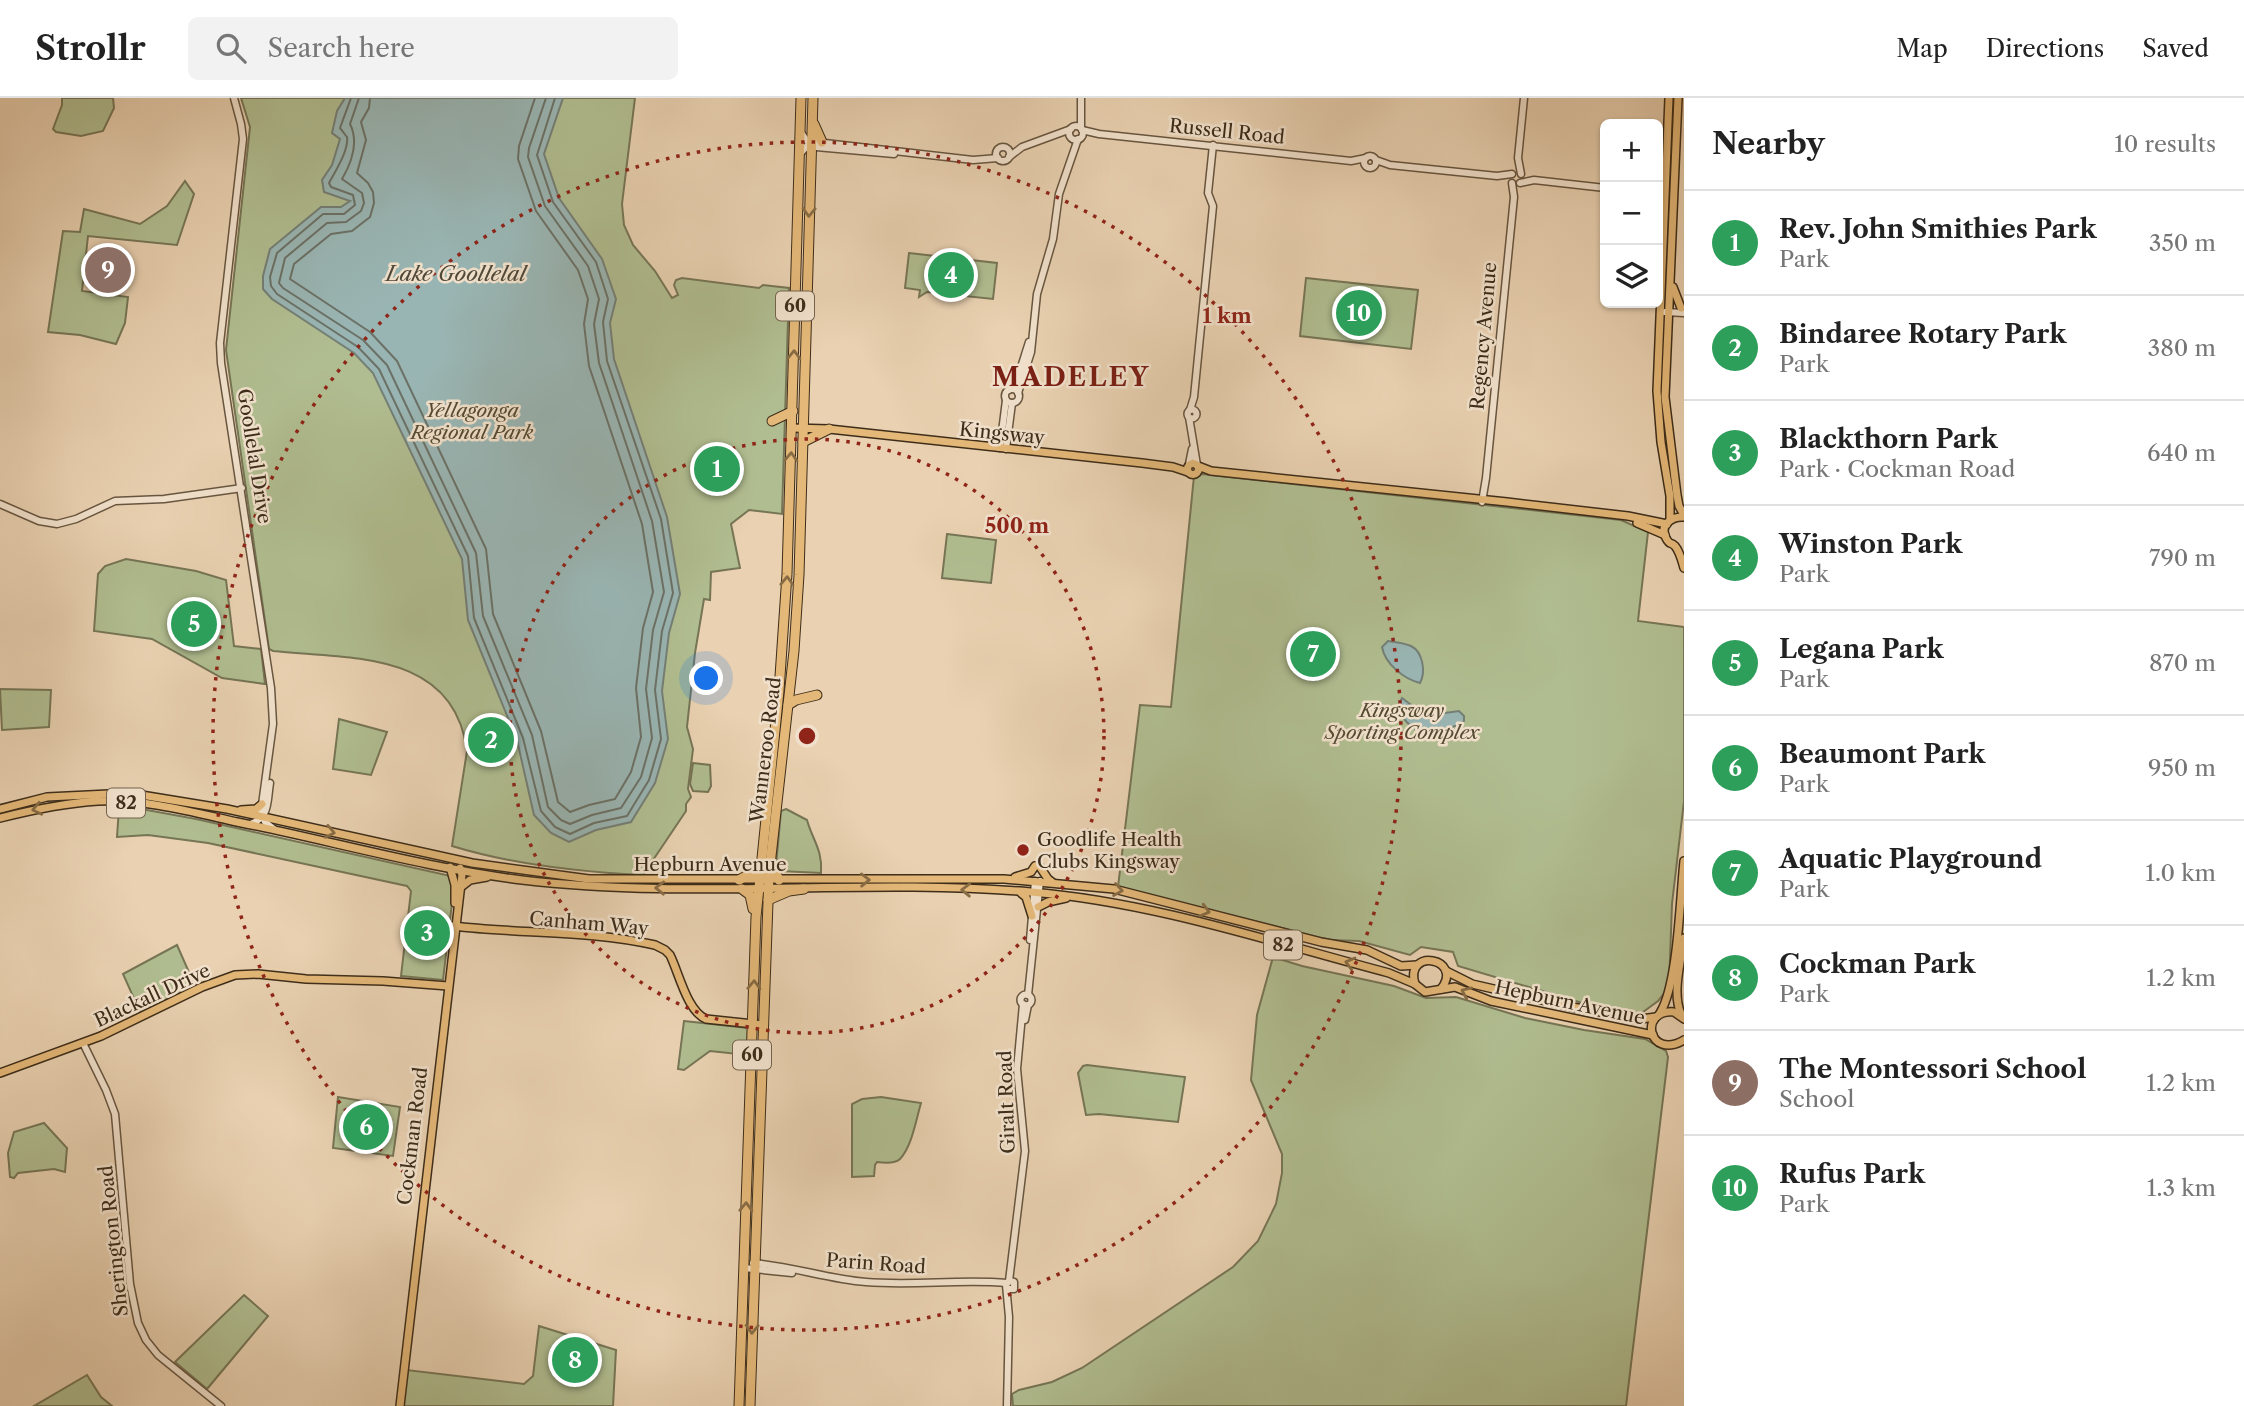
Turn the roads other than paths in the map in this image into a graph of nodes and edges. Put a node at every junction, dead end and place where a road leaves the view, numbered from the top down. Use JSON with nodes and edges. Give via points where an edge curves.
{"nodes":[{"id":1,"x":236,"y":98,"type":"edge"},
{"id":2,"x":801,"y":98,"type":"edge"},
{"id":3,"x":813,"y":98,"type":"edge"},
{"id":4,"x":1081,"y":98,"type":"edge"},
{"id":5,"x":1524,"y":98,"type":"edge"},
{"id":6,"x":1670,"y":98,"type":"edge"},
{"id":7,"x":1678,"y":98,"type":"edge"},
{"id":8,"x":812,"y":119,"type":"junction"},
{"id":9,"x":800,"y":131,"type":"junction"},
{"id":10,"x":1076,"y":133,"type":"junction"},
{"id":11,"x":822,"y":142,"type":"junction"},
{"id":12,"x":811,"y":144,"type":"junction"},
{"id":13,"x":1213,"y":145,"type":"junction"},
{"id":14,"x":1022,"y":147,"type":"junction"},
{"id":15,"x":1006,"y":148,"type":"junction"},
{"id":16,"x":899,"y":152,"type":"junction"},
{"id":17,"x":799,"y":155,"type":"junction"},
{"id":18,"x":997,"y":155,"type":"junction"},
{"id":19,"x":1009,"y":156,"type":"junction"},
{"id":20,"x":1366,"y":158,"type":"junction"},
{"id":21,"x":1351,"y":161,"type":"junction"},
{"id":22,"x":1375,"y":163,"type":"junction"},
{"id":23,"x":1365,"y":166,"type":"junction"},
{"id":24,"x":1516,"y":179,"type":"junction"},
{"id":25,"x":1663,"y":186,"type":"edge"},
{"id":26,"x":1600,"y":187,"type":"edge"},
{"id":27,"x":1663,"y":193,"type":"edge"},
{"id":28,"x":1674,"y":194,"type":"junction"},
{"id":29,"x":1663,"y":206,"type":"edge"},
{"id":30,"x":1671,"y":284,"type":"junction"},
{"id":31,"x":1665,"y":309,"type":"junction"},
{"id":32,"x":1683,"y":310,"type":"edge"},
{"id":33,"x":1032,"y":333,"type":"junction"},
{"id":34,"x":1009,"y":390,"type":"junction"},
{"id":35,"x":1018,"y":393,"type":"junction"},
{"id":36,"x":1009,"y":401,"type":"junction"},
{"id":37,"x":793,"y":411,"type":"junction"},
{"id":38,"x":772,"y":421,"type":"dead end"},
{"id":39,"x":792,"y":426,"type":"junction"},
{"id":40,"x":803,"y":426,"type":"junction"},
{"id":41,"x":829,"y":429,"type":"junction"},
{"id":42,"x":803,"y":442,"type":"junction"},
{"id":43,"x":1003,"y":449,"type":"junction"},
{"id":44,"x":1193,"y":468,"type":"junction"},
{"id":45,"x":242,"y":486,"type":"junction"},
{"id":46,"x":802,"y":486,"type":"junction"},
{"id":47,"x":790,"y":491,"type":"junction"},
{"id":48,"x":1484,"y":501,"type":"junction"},
{"id":49,"x":0,"y":503,"type":"edge"},
{"id":50,"x":1617,"y":515,"type":"junction"},
{"id":51,"x":1684,"y":516,"type":"edge"},
{"id":52,"x":1668,"y":522,"type":"junction"},
{"id":53,"x":1665,"y":535,"type":"junction"},
{"id":54,"x":1674,"y":546,"type":"junction"},
{"id":55,"x":1684,"y":546,"type":"edge"},
{"id":56,"x":1684,"y":568,"type":"edge"},
{"id":57,"x":785,"y":624,"type":"junction"},
{"id":58,"x":789,"y":692,"type":"junction"},
{"id":59,"x":817,"y":695,"type":"dead end"},
{"id":60,"x":788,"y":705,"type":"junction"},
{"id":61,"x":773,"y":752,"type":"junction"},
{"id":62,"x":776,"y":801,"type":"junction"},
{"id":63,"x":262,"y":804,"type":"junction"},
{"id":64,"x":0,"y":809,"type":"edge"},
{"id":65,"x":227,"y":809,"type":"junction"},
{"id":66,"x":0,"y":818,"type":"edge"},
{"id":67,"x":263,"y":818,"type":"junction"},
{"id":68,"x":765,"y":822,"type":"junction"},
{"id":69,"x":250,"y":824,"type":"junction"},
{"id":70,"x":275,"y":830,"type":"junction"},
{"id":71,"x":448,"y":858,"type":"junction"},
{"id":72,"x":1684,"y":861,"type":"edge"},
{"id":73,"x":770,"y":862,"type":"junction"},
{"id":74,"x":472,"y":863,"type":"junction"},
{"id":75,"x":450,"y":867,"type":"junction"},
{"id":76,"x":760,"y":868,"type":"junction"},
{"id":77,"x":461,"y":870,"type":"junction"},
{"id":78,"x":495,"y":876,"type":"junction"},
{"id":79,"x":1004,"y":879,"type":"junction"},
{"id":80,"x":779,"y":880,"type":"junction"},
{"id":81,"x":1037,"y":881,"type":"junction"},
{"id":82,"x":1056,"y":883,"type":"junction"},
{"id":83,"x":764,"y":884,"type":"junction"},
{"id":84,"x":741,"y":885,"type":"junction"},
{"id":85,"x":461,"y":887,"type":"junction"},
{"id":86,"x":804,"y":888,"type":"junction"},
{"id":87,"x":1018,"y":891,"type":"junction"},
{"id":88,"x":1037,"y":893,"type":"junction"},
{"id":89,"x":1073,"y":897,"type":"junction"},
{"id":90,"x":768,"y":900,"type":"junction"},
{"id":91,"x":455,"y":903,"type":"junction"},
{"id":92,"x":1038,"y":907,"type":"junction"},
{"id":93,"x":1032,"y":916,"type":"junction"},
{"id":94,"x":756,"y":917,"type":"junction"},
{"id":95,"x":454,"y":924,"type":"junction"},
{"id":96,"x":1684,"y":939,"type":"edge"},
{"id":97,"x":1417,"y":965,"type":"junction"},
{"id":98,"x":1446,"y":971,"type":"junction"},
{"id":99,"x":1415,"y":984,"type":"junction"},
{"id":100,"x":447,"y":988,"type":"junction"},
{"id":101,"x":1441,"y":989,"type":"junction"},
{"id":102,"x":1027,"y":995,"type":"junction"},
{"id":103,"x":1658,"y":1015,"type":"junction"},
{"id":104,"x":1683,"y":1018,"type":"edge"},
{"id":105,"x":758,"y":1022,"type":"junction"},
{"id":106,"x":1653,"y":1035,"type":"junction"},
{"id":107,"x":1683,"y":1039,"type":"edge"},
{"id":108,"x":82,"y":1045,"type":"junction"},
{"id":109,"x":0,"y":1075,"type":"edge"},
{"id":110,"x":750,"y":1266,"type":"junction"},
{"id":111,"x":1009,"y":1285,"type":"junction"},
{"id":112,"x":215,"y":1406,"type":"edge"},
{"id":113,"x":221,"y":1406,"type":"edge"},
{"id":114,"x":398,"y":1406,"type":"edge"},
{"id":115,"x":739,"y":1406,"type":"edge"},
{"id":116,"x":750,"y":1406,"type":"edge"},
{"id":117,"x":1009,"y":1406,"type":"edge"}],
"edges":[{"from":1,"to":45,"type":"street","name":"Goollelal Drive","via":[[243,139],[220,352]]},
{"from":2,"to":9,"type":"highway","name":"Wanneroo Road","number":"60"},
{"from":3,"to":8,"type":"highway","name":"Wanneroo Road","number":"60"},
{"from":4,"to":10,"type":"street"},
{"from":5,"to":24,"type":"street"},
{"from":6,"to":25,"type":"main road"},
{"from":7,"to":28,"type":"main road"},
{"from":8,"to":11,"type":"highway"},
{"from":8,"to":12,"type":"highway","name":"Wanneroo Road","number":"60"},
{"from":9,"to":12,"type":"street"},
{"from":9,"to":17,"type":"highway","name":"Wanneroo Road","number":"60"},
{"from":10,"to":13,"type":"street","name":"Russell Road"},
{"from":10,"to":14,"type":"street","name":"Russell Road","via":[[1054,135]]},
{"from":10,"to":33,"type":"street"},
{"from":11,"to":12,"type":"street"},
{"from":11,"to":16,"type":"street"},
{"from":12,"to":16,"type":"street"},
{"from":12,"to":17,"type":"street"},
{"from":12,"to":40,"type":"highway","name":"Wanneroo Road","number":"60","one_way":true},
{"from":13,"to":21,"type":"street","name":"Russell Road"},
{"from":13,"to":44,"type":"street","via":[[1208,193],[1213,206],[1191,428]]},
{"from":14,"to":15,"type":"street"},
{"from":14,"to":19,"type":"street"},
{"from":15,"to":18,"type":"street","via":[[999,148]]},
{"from":15,"to":19,"type":"street"},
{"from":16,"to":18,"type":"street","via":[[983,159]]},
{"from":37,"to":17,"type":"highway","name":"Wanneroo Road","number":"60","one_way":true},
{"from":18,"to":19,"type":"street","via":[[1004,160]]},
{"from":20,"to":21,"type":"street","name":"Russell Road"},
{"from":20,"to":22,"type":"street","via":[[1371,156]]},
{"from":20,"to":23,"type":"street"},
{"from":21,"to":23,"type":"street","name":"Russell Road"},
{"from":22,"to":23,"type":"street","name":"Russell Road","via":[[1369,169]]},
{"from":22,"to":24,"type":"street"},
{"from":24,"to":26,"type":"street"},
{"from":24,"to":48,"type":"street","name":"Regency Avenue"},
{"from":27,"to":28,"type":"street"},
{"from":28,"to":30,"type":"main road"},
{"from":29,"to":31,"type":"main road"},
{"from":30,"to":31,"type":"main road"},
{"from":30,"to":32,"type":"main road"},
{"from":31,"to":32,"type":"street"},
{"from":31,"to":51,"type":"main road","via":[[1665,397],[1677,495]]},
{"from":31,"to":52,"type":"main road","via":[[1657,391],[1670,496]]},
{"from":33,"to":34,"type":"street","via":[[1020,373]]},
{"from":33,"to":35,"type":"street"},
{"from":34,"to":35,"type":"street"},
{"from":34,"to":36,"type":"street","via":[[1005,395]]},
{"from":35,"to":36,"type":"street","via":[[1018,400]]},
{"from":36,"to":43,"type":"street"},
{"from":37,"to":38,"type":"highway"},
{"from":37,"to":39,"type":"highway","name":"Wanneroo Road","number":"60"},
{"from":39,"to":40,"type":"main road","name":"Kingsway"},
{"from":47,"to":39,"type":"highway","name":"Wanneroo Road","number":"60","one_way":true},
{"from":40,"to":41,"type":"main road","name":"Kingsway"},
{"from":40,"to":42,"type":"highway","name":"Wanneroo Road","number":"60"},
{"from":41,"to":42,"type":"highway"},
{"from":41,"to":43,"type":"main road","name":"Kingsway"},
{"from":42,"to":46,"type":"highway","name":"Wanneroo Road","number":"60"},
{"from":43,"to":44,"type":"main road","name":"Kingsway"},
{"from":44,"to":48,"type":"main road","name":"Kingsway"},
{"from":45,"to":49,"type":"street","via":[[110,500],[54,522]]},
{"from":45,"to":63,"type":"street","name":"Goollelal Drive","via":[[274,712]]},
{"from":45,"to":67,"type":"street","name":"Goollelal Drive","via":[[277,714]]},
{"from":46,"to":47,"type":"highway"},
{"from":46,"to":58,"type":"highway","name":"Wanneroo Road","number":"60"},
{"from":57,"to":47,"type":"highway","name":"Wanneroo Road","number":"60","one_way":true},
{"from":48,"to":50,"type":"main road","name":"Kingsway"},
{"from":50,"to":52,"type":"main road","name":"Kingsway"},
{"from":50,"to":53,"type":"main road","name":"Kingsway"},
{"from":51,"to":52,"type":"main road"},
{"from":52,"to":53,"type":"main road"},
{"from":53,"to":54,"type":"main road"},
{"from":54,"to":55,"type":"main road"},
{"from":54,"to":56,"type":"main road"},
{"from":57,"to":58,"type":"highway"},
{"from":57,"to":61,"type":"highway","name":"Wanneroo Road","number":"60"},
{"from":58,"to":60,"type":"highway","name":"Wanneroo Road","number":"60"},
{"from":58,"to":61,"type":"highway","via":[[783,697],[778,746]]},
{"from":59,"to":60,"type":"highway"},
{"from":60,"to":62,"type":"highway","name":"Wanneroo Road","number":"60"},
{"from":61,"to":68,"type":"highway","name":"Wanneroo Road","number":"60"},
{"from":62,"to":68,"type":"highway","via":[[770,822]]},
{"from":62,"to":73,"type":"highway","name":"Wanneroo Road","number":"60"},
{"from":63,"to":65,"type":"main road","via":[[250,810]]},
{"from":63,"to":67,"type":"street","name":"Goollelal Drive"},
{"from":64,"to":65,"type":"main road","name":"Hepburn Avenue","number":"82","via":[[47,797],[128,793]]},
{"from":65,"to":67,"type":"main road","name":"Hepburn Avenue","number":"82"},
{"from":69,"to":66,"type":"main road","name":"Hepburn Avenue","number":"82","one_way":true,"via":[[163,806],[101,801],[50,806]]},
{"from":67,"to":69,"type":"street"},
{"from":67,"to":70,"type":"street"},
{"from":67,"to":71,"type":"main road","name":"Hepburn Avenue","number":"82","one_way":true},
{"from":68,"to":76,"type":"highway","name":"Wanneroo Road","number":"60"},
{"from":69,"to":70,"type":"main road","name":"Hepburn Avenue","number":"82"},
{"from":70,"to":75,"type":"main road","name":"Hepburn Avenue","number":"82"},
{"from":71,"to":74,"type":"main road","name":"Hepburn Avenue","number":"82"},
{"from":71,"to":77,"type":"main road"},
{"from":72,"to":103,"type":"main road","via":[[1671,980],[1667,1002]]},
{"from":73,"to":80,"type":"highway"},
{"from":73,"to":83,"type":"highway","name":"Wanneroo Road","number":"60"},
{"from":74,"to":77,"type":"main road"},
{"from":74,"to":84,"type":"main road","name":"Hepburn Avenue","number":"82","via":[[589,879]]},
{"from":75,"to":77,"type":"main road","name":"Hepburn Avenue","number":"82"},
{"from":75,"to":91,"type":"main road"},
{"from":76,"to":83,"type":"highway","name":"Wanneroo Road","number":"60"},
{"from":76,"to":84,"type":"highway"},
{"from":77,"to":78,"type":"main road","name":"Hepburn Avenue","number":"82"},
{"from":77,"to":85,"type":"main road","name":"Cockman Road"},
{"from":77,"to":91,"type":"main road","name":"Cockman Road"},
{"from":84,"to":78,"type":"main road","name":"Hepburn Avenue","number":"82","one_way":true,"via":[[589,887]]},
{"from":78,"to":85,"type":"main road","via":[[470,880]]},
{"from":80,"to":79,"type":"main road","name":"Hepburn Avenue","number":"82","one_way":true},
{"from":79,"to":81,"type":"main road","name":"Hepburn Avenue","number":"82"},
{"from":79,"to":82,"type":"main road","via":[[1023,876],[1038,866]]},
{"from":80,"to":83,"type":"main road","name":"Hepburn Avenue","number":"82"},
{"from":81,"to":82,"type":"main road","name":"Hepburn Avenue","number":"82"},
{"from":81,"to":88,"type":"street"},
{"from":82,"to":97,"type":"main road","name":"Hepburn Avenue","number":"82","one_way":true,"via":[[1139,893],[1367,950],[1401,965]]},
{"from":83,"to":84,"type":"main road","name":"Hepburn Avenue","number":"82"},
{"from":83,"to":86,"type":"main road","name":"Hepburn Avenue","number":"82"},
{"from":83,"to":90,"type":"highway","name":"Wanneroo Road","number":"60"},
{"from":83,"to":94,"type":"highway","name":"Wanneroo Road","number":"60"},
{"from":84,"to":94,"type":"highway","via":[[750,895]]},
{"from":85,"to":95,"type":"main road","name":"Cockman Road"},
{"from":87,"to":86,"type":"main road","name":"Hepburn Avenue","number":"82","one_way":true},
{"from":86,"to":90,"type":"highway"},
{"from":87,"to":88,"type":"main road","name":"Hepburn Avenue","number":"82"},
{"from":87,"to":93,"type":"main road","via":[[1026,897]]},
{"from":88,"to":89,"type":"main road","name":"Hepburn Avenue","number":"82"},
{"from":88,"to":92,"type":"street"},
{"from":88,"to":93,"type":"street"},
{"from":89,"to":92,"type":"main road"},
{"from":99,"to":89,"type":"main road","name":"Hepburn Avenue","number":"82","one_way":true,"via":[[1169,914]]},
{"from":90,"to":105,"type":"highway","name":"Wanneroo Road","number":"60"},
{"from":91,"to":95,"type":"main road","name":"Cockman Road"},
{"from":92,"to":102,"type":"street"},
{"from":93,"to":102,"type":"street"},
{"from":105,"to":94,"type":"highway","name":"Wanneroo Road","number":"60","one_way":true},
{"from":95,"to":100,"type":"main road","name":"Cockman Road"},
{"from":95,"to":105,"type":"main road","name":"Canham Way","via":[[655,944],[670,956],[698,1015]]},
{"from":96,"to":104,"type":"main road","via":[[1678,995]]},
{"from":97,"to":98,"type":"main road","number":"82","via":[[1434,960]]},
{"from":97,"to":99,"type":"main road"},
{"from":98,"to":101,"type":"main road"},
{"from":98,"to":103,"type":"main road","name":"Hepburn Avenue","number":"82","via":[[1472,984],[1572,1007],[1641,1019]]},
{"from":99,"to":101,"type":"main road","number":"82","via":[[1428,993]]},
{"from":100,"to":108,"type":"main road","name":"Blackall Drive","via":[[235,975]]},
{"from":100,"to":114,"type":"main road","name":"Cockman Road"},
{"from":106,"to":101,"type":"main road","name":"Hepburn Avenue","number":"82","one_way":true,"via":[[1490,1001],[1455,987]]},
{"from":102,"to":111,"type":"street","name":"Giralt Road","via":[[1031,1000],[1025,1004],[1021,1068],[1028,1149]]},
{"from":103,"to":104,"type":"main road","number":"82","via":[[1674,1012]]},
{"from":103,"to":106,"type":"main road","via":[[1651,1026]]},
{"from":105,"to":110,"type":"highway","name":"Wanneroo Road","number":"60"},
{"from":106,"to":107,"type":"main road","number":"82","via":[[1662,1045]]},
{"from":108,"to":109,"type":"main road","name":"Blackall Drive"},
{"from":108,"to":112,"type":"street","name":"Sherington Road","via":[[112,1115],[134,1325],[156,1358]]},
{"from":108,"to":113,"type":"street","name":"Sherington Road","via":[[114,1109],[138,1323],[158,1355]]},
{"from":110,"to":111,"type":"street","name":"Parin Road","via":[[856,1284]]},
{"from":110,"to":115,"type":"highway","name":"Wanneroo Road","number":"60"},
{"from":110,"to":116,"type":"highway","name":"Wanneroo Road","number":"60","one_way":true},
{"from":111,"to":117,"type":"street","name":"Giralt Road"}]}
